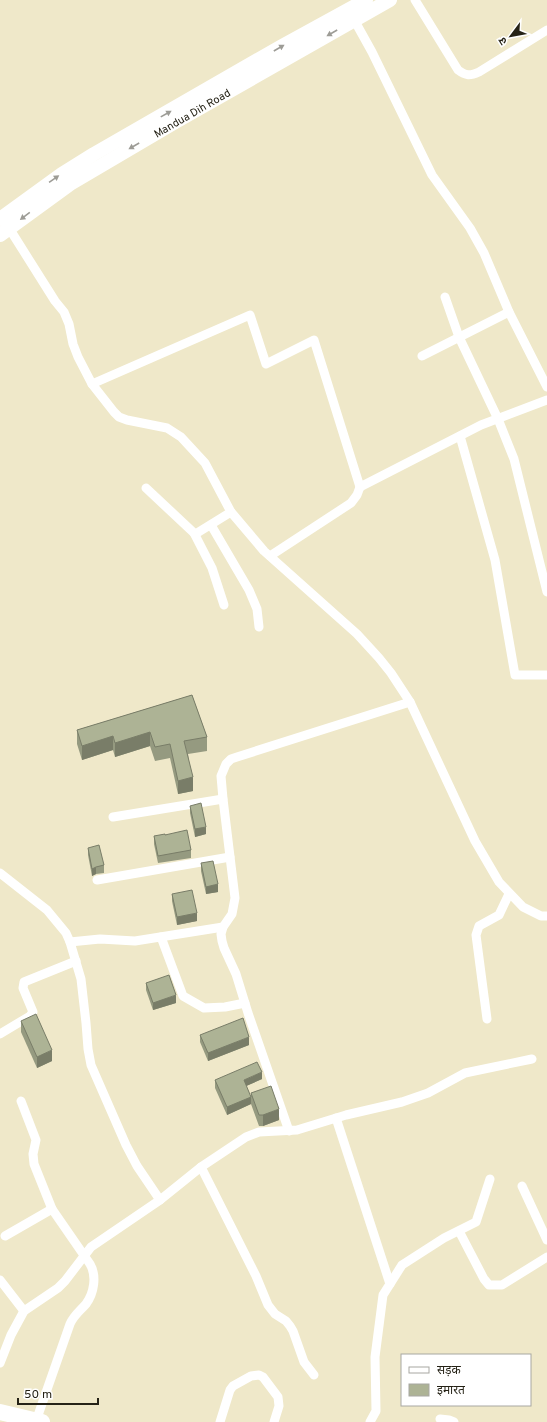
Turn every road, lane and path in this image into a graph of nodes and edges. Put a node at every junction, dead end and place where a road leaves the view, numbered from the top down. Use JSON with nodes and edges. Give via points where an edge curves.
{"nodes":[{"id":1,"x":366,"y":0,"type":"edge"},
{"id":2,"x":390,"y":0,"type":"edge"},
{"id":3,"x":415,"y":0,"type":"edge"},
{"id":4,"x":351,"y":15,"type":"junction"},
{"id":5,"x":547,"y":30,"type":"edge"},
{"id":6,"x":3,"y":227,"type":"edge"},
{"id":7,"x":445,"y":297,"type":"dead end"},
{"id":8,"x":509,"y":312,"type":"junction"},
{"id":9,"x":459,"y":337,"type":"junction"},
{"id":10,"x":422,"y":356,"type":"dead end"},
{"id":11,"x":92,"y":384,"type":"junction"},
{"id":12,"x":547,"y":387,"type":"edge"},
{"id":13,"x":547,"y":400,"type":"edge"},
{"id":14,"x":498,"y":419,"type":"junction"},
{"id":15,"x":460,"y":436,"type":"junction"},
{"id":16,"x":360,"y":487,"type":"junction"},
{"id":17,"x":146,"y":488,"type":"dead end"},
{"id":18,"x":231,"y":512,"type":"junction"},
{"id":19,"x":212,"y":524,"type":"junction"},
{"id":20,"x":194,"y":533,"type":"junction"},
{"id":21,"x":270,"y":556,"type":"junction"},
{"id":22,"x":547,"y":592,"type":"edge"},
{"id":23,"x":224,"y":605,"type":"dead end"},
{"id":24,"x":259,"y":626,"type":"dead end"},
{"id":25,"x":547,"y":675,"type":"edge"},
{"id":26,"x":410,"y":702,"type":"junction"},
{"id":27,"x":223,"y":799,"type":"junction"},
{"id":28,"x":112,"y":817,"type":"dead end"},
{"id":29,"x":230,"y":857,"type":"junction"},
{"id":30,"x":0,"y":874,"type":"edge"},
{"id":31,"x":97,"y":880,"type":"dead end"},
{"id":32,"x":509,"y":894,"type":"junction"},
{"id":33,"x":547,"y":916,"type":"edge"},
{"id":34,"x":223,"y":927,"type":"junction"},
{"id":35,"x":161,"y":937,"type":"junction"},
{"id":36,"x":70,"y":942,"type":"junction"},
{"id":37,"x":76,"y":961,"type":"junction"},
{"id":38,"x":245,"y":1003,"type":"junction"},
{"id":39,"x":487,"y":1019,"type":"dead end"},
{"id":40,"x":0,"y":1034,"type":"edge"},
{"id":41,"x":532,"y":1059,"type":"dead end"},
{"id":42,"x":22,"y":1101,"type":"dead end"},
{"id":43,"x":336,"y":1118,"type":"junction"},
{"id":44,"x":289,"y":1131,"type":"junction"},
{"id":45,"x":201,"y":1167,"type":"junction"},
{"id":46,"x":490,"y":1179,"type":"dead end"},
{"id":47,"x":522,"y":1186,"type":"dead end"},
{"id":48,"x":160,"y":1200,"type":"junction"},
{"id":49,"x":52,"y":1209,"type":"junction"},
{"id":50,"x":459,"y":1231,"type":"junction"},
{"id":51,"x":5,"y":1236,"type":"dead end"},
{"id":52,"x":547,"y":1240,"type":"edge"},
{"id":53,"x":84,"y":1255,"type":"junction"},
{"id":54,"x":547,"y":1257,"type":"edge"},
{"id":55,"x":0,"y":1280,"type":"edge"},
{"id":56,"x":390,"y":1284,"type":"junction"},
{"id":57,"x":24,"y":1310,"type":"junction"},
{"id":58,"x":0,"y":1363,"type":"edge"},
{"id":59,"x":314,"y":1375,"type":"dead end"},
{"id":60,"x":0,"y":1412,"type":"edge"},
{"id":61,"x":440,"y":1419,"type":"dead end"},
{"id":62,"x":39,"y":1421,"type":"edge"},
{"id":63,"x":220,"y":1422,"type":"edge"},
{"id":64,"x":274,"y":1422,"type":"edge"},
{"id":65,"x":370,"y":1422,"type":"edge"},
{"id":66,"x":454,"y":1422,"type":"edge"}],
"edges":[{"from":1,"to":4,"type":"main road","name":"Mandua Dih Road"},
{"from":2,"to":4,"type":"main road","name":"Mandua Dih Road"},
{"from":3,"to":5,"type":"street","via":[[458,70],[472,76]]},
{"from":4,"to":6,"type":"main road","name":"Mandua Dih Road","via":[[88,158],[45,185]]},
{"from":4,"to":8,"type":"street","via":[[432,175],[470,228],[484,254]]},
{"from":6,"to":11,"type":"street","via":[[64,312],[78,357]]},
{"from":7,"to":9,"type":"street"},
{"from":8,"to":9,"type":"street"},
{"from":8,"to":12,"type":"street"},
{"from":9,"to":10,"type":"street"},
{"from":9,"to":14,"type":"street"},
{"from":11,"to":16,"type":"street","via":[[250,315],[266,364],[314,340]]},
{"from":11,"to":18,"type":"street","via":[[119,417],[167,428],[181,437],[205,463]]},
{"from":13,"to":14,"type":"street"},
{"from":14,"to":15,"type":"street"},
{"from":14,"to":22,"type":"street","via":[[514,459]]},
{"from":15,"to":16,"type":"street"},
{"from":15,"to":25,"type":"street","via":[[495,560],[515,675]]},
{"from":16,"to":21,"type":"street","via":[[351,503]]},
{"from":17,"to":20,"type":"street"},
{"from":18,"to":19,"type":"street"},
{"from":18,"to":21,"type":"street"},
{"from":19,"to":20,"type":"street"},
{"from":19,"to":24,"type":"street","via":[[249,590],[257,609]]},
{"from":20,"to":23,"type":"street","via":[[212,568]]},
{"from":21,"to":26,"type":"street","via":[[357,634],[391,673]]},
{"from":26,"to":27,"type":"street","via":[[231,759],[221,776]]},
{"from":26,"to":32,"type":"street","via":[[475,841]]},
{"from":27,"to":28,"type":"street"},
{"from":27,"to":29,"type":"street"},
{"from":29,"to":31,"type":"street"},
{"from":29,"to":34,"type":"street","via":[[235,898],[232,914]]},
{"from":30,"to":36,"type":"street","via":[[47,910],[66,933]]},
{"from":32,"to":33,"type":"street","via":[[523,907],[541,916]]},
{"from":32,"to":39,"type":"street","via":[[499,915],[479,926],[476,935]]},
{"from":34,"to":35,"type":"street"},
{"from":34,"to":38,"type":"street","via":[[221,934],[224,948]]},
{"from":35,"to":36,"type":"street","via":[[136,941],[100,939]]},
{"from":35,"to":38,"type":"street","via":[[182,996],[204,1008]]},
{"from":36,"to":37,"type":"street"},
{"from":37,"to":40,"type":"street","via":[[24,982],[23,988],[33,1012]]},
{"from":37,"to":48,"type":"street","via":[[81,979],[91,1065],[126,1145]]},
{"from":38,"to":44,"type":"street"},
{"from":41,"to":43,"type":"street","via":[[465,1073],[428,1094]]},
{"from":42,"to":49,"type":"street","via":[[36,1140],[34,1164]]},
{"from":43,"to":44,"type":"street"},
{"from":43,"to":56,"type":"street"},
{"from":44,"to":45,"type":"street","via":[[251,1134]]},
{"from":45,"to":48,"type":"street"},
{"from":45,"to":59,"type":"street","via":[[268,1305],[290,1326],[304,1362]]},
{"from":46,"to":50,"type":"street","via":[[476,1222]]},
{"from":47,"to":52,"type":"street"},
{"from":48,"to":53,"type":"street","via":[[91,1247]]},
{"from":49,"to":51,"type":"street"},
{"from":49,"to":53,"type":"street"},
{"from":50,"to":54,"type":"street","via":[[489,1285],[502,1285]]},
{"from":50,"to":56,"type":"street","via":[[402,1265]]},
{"from":53,"to":57,"type":"street","via":[[58,1288]]},
{"from":53,"to":62,"type":"street","via":[[93,1268],[92,1291],[70,1324]]},
{"from":55,"to":57,"type":"street"},
{"from":56,"to":65,"type":"street","via":[[383,1295],[375,1357],[376,1411]]},
{"from":57,"to":58,"type":"street"},
{"from":60,"to":62,"type":"highway"},
{"from":61,"to":66,"type":"street"},
{"from":63,"to":64,"type":"street","via":[[230,1390],[254,1375],[263,1377],[278,1397],[279,1406]]}]}
